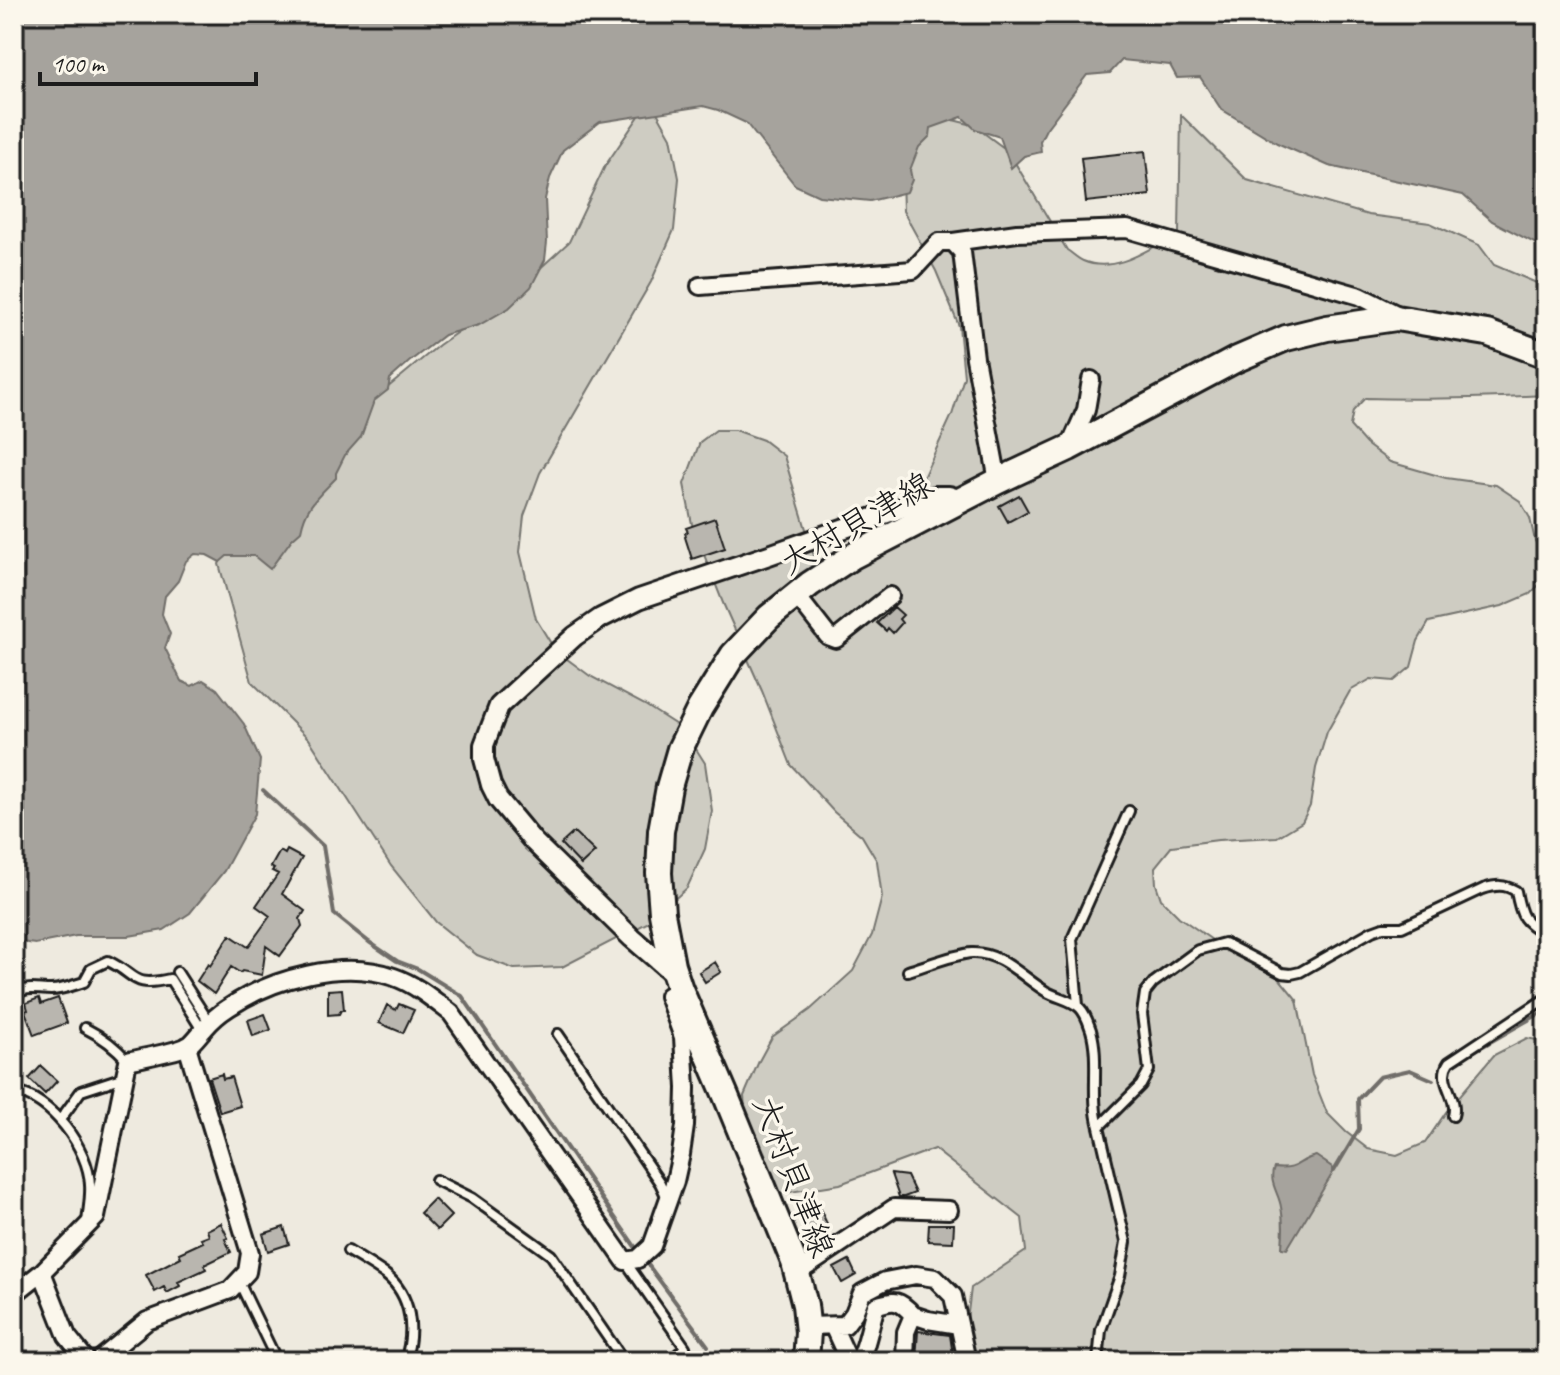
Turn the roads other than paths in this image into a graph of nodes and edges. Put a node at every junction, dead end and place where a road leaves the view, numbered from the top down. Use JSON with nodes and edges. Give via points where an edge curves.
{"nodes":[{"id":1,"x":953,"y":242,"type":"junction"},
{"id":2,"x":700,"y":286,"type":"dead end"},
{"id":3,"x":1408,"y":320,"type":"junction"},
{"id":4,"x":1546,"y":355,"type":"edge"},
{"id":5,"x":1091,"y":380,"type":"dead end"},
{"id":6,"x":1069,"y":448,"type":"junction"},
{"id":7,"x":998,"y":481,"type":"junction"},
{"id":8,"x":962,"y":500,"type":"junction"},
{"id":9,"x":796,"y":595,"type":"junction"},
{"id":10,"x":890,"y":596,"type":"dead end"},
{"id":11,"x":1129,"y":811,"type":"dead end"},
{"id":12,"x":1546,"y":935,"type":"edge"},
{"id":13,"x":908,"y":971,"type":"dead end"},
{"id":14,"x":177,"y":972,"type":"dead end"},
{"id":15,"x":678,"y":982,"type":"junction"},
{"id":16,"x":14,"y":996,"type":"edge"},
{"id":17,"x":1546,"y":998,"type":"edge"},
{"id":18,"x":1078,"y":1005,"type":"junction"},
{"id":19,"x":206,"y":1027,"type":"junction"},
{"id":20,"x":85,"y":1028,"type":"dead end"},
{"id":21,"x":558,"y":1034,"type":"dead end"},
{"id":22,"x":187,"y":1046,"type":"junction"},
{"id":23,"x":126,"y":1069,"type":"junction"},
{"id":24,"x":14,"y":1070,"type":"edge"},
{"id":25,"x":15,"y":1092,"type":"edge"},
{"id":26,"x":1453,"y":1116,"type":"dead end"},
{"id":27,"x":60,"y":1120,"type":"junction"},
{"id":28,"x":1099,"y":1127,"type":"junction"},
{"id":29,"x":436,"y":1180,"type":"dead end"},
{"id":30,"x":668,"y":1201,"type":"junction"},
{"id":31,"x":949,"y":1210,"type":"dead end"},
{"id":32,"x":87,"y":1226,"type":"junction"},
{"id":33,"x":348,"y":1251,"type":"dead end"},
{"id":34,"x":625,"y":1261,"type":"junction"},
{"id":35,"x":42,"y":1272,"type":"junction"},
{"id":36,"x":797,"y":1273,"type":"junction"},
{"id":37,"x":238,"y":1281,"type":"junction"},
{"id":38,"x":14,"y":1294,"type":"edge"},
{"id":39,"x":913,"y":1315,"type":"junction"},
{"id":40,"x":959,"y":1325,"type":"junction"},
{"id":41,"x":807,"y":1326,"type":"junction"},
{"id":42,"x":833,"y":1326,"type":"junction"},
{"id":43,"x":87,"y":1361,"type":"edge"},
{"id":44,"x":98,"y":1361,"type":"edge"},
{"id":45,"x":277,"y":1361,"type":"edge"},
{"id":46,"x":405,"y":1361,"type":"edge"},
{"id":47,"x":624,"y":1361,"type":"edge"},
{"id":48,"x":671,"y":1361,"type":"edge"},
{"id":49,"x":806,"y":1361,"type":"edge"},
{"id":50,"x":849,"y":1361,"type":"edge"},
{"id":51,"x":858,"y":1361,"type":"edge"},
{"id":52,"x":905,"y":1361,"type":"edge"},
{"id":53,"x":967,"y":1361,"type":"edge"},
{"id":54,"x":1098,"y":1361,"type":"edge"}],
"edges":[{"from":1,"to":2,"type":"street","via":[[939,242],[913,270]]},
{"from":1,"to":3,"type":"street","via":[[1017,233],[1127,229],[1360,296]]},
{"from":1,"to":7,"type":"street","via":[[962,252]]},
{"from":3,"to":4,"type":"main road","name":"大村貝津線","via":[[1487,333]]},
{"from":3,"to":6,"type":"main road","name":"大村貝津線","via":[[1286,338]]},
{"from":5,"to":6,"type":"street","via":[[1086,410]]},
{"from":6,"to":7,"type":"main road","name":"大村貝津線"},
{"from":7,"to":8,"type":"main road","name":"大村貝津線"},
{"from":8,"to":9,"type":"main road","name":"大村貝津線","via":[[853,556]]},
{"from":8,"to":15,"type":"street","via":[[935,496],[639,599],[575,636],[499,706],[484,745],[498,799],[533,841]]},
{"from":9,"to":10,"type":"street","via":[[836,639]]},
{"from":9,"to":15,"type":"main road","name":"大村貝津線","via":[[733,655],[680,749],[661,831],[659,873]]},
{"from":11,"to":18,"type":"lane","via":[[1072,939]]},
{"from":12,"to":28,"type":"lane","via":[[1526,922],[1516,891],[1497,885],[1402,927],[1372,931],[1291,974],[1224,943],[1198,950],[1145,993],[1142,1014],[1149,1070]]},
{"from":13,"to":18,"type":"lane","via":[[968,954],[988,955]]},
{"from":14,"to":19,"type":"lane"},
{"from":15,"to":30,"type":"street","via":[[668,996],[683,1037],[685,1126]]},
{"from":15,"to":36,"type":"main road","name":"大村貝津線"},
{"from":16,"to":19,"type":"lane","via":[[29,988],[54,990],[84,982],[91,969],[108,961],[137,981],[170,979]]},
{"from":17,"to":26,"type":"lane","via":[[1449,1062],[1444,1077],[1454,1101]]},
{"from":18,"to":28,"type":"lane","via":[[1092,1033]]},
{"from":19,"to":22,"type":"street"},
{"from":19,"to":34,"type":"street","via":[[254,993],[331,971],[395,977],[421,991],[451,1013]]},
{"from":20,"to":23,"type":"lane","via":[[114,1046]]},
{"from":21,"to":30,"type":"lane"},
{"from":22,"to":23,"type":"street"},
{"from":22,"to":37,"type":"street","via":[[250,1253],[247,1272]]},
{"from":23,"to":27,"type":"lane","via":[[81,1091]]},
{"from":23,"to":32,"type":"street","via":[[96,1217]]},
{"from":24,"to":25,"type":"lane"},
{"from":25,"to":27,"type":"lane","via":[[29,1095]]},
{"from":27,"to":32,"type":"lane","via":[[84,1155],[91,1183]]},
{"from":28,"to":54,"type":"lane","via":[[1126,1242],[1101,1330]]},
{"from":29,"to":47,"type":"lane","via":[[472,1198],[551,1255]]},
{"from":30,"to":34,"type":"street","via":[[652,1246],[638,1259]]},
{"from":31,"to":36,"type":"street","via":[[894,1208]]},
{"from":32,"to":35,"type":"street"},
{"from":33,"to":46,"type":"lane","via":[[385,1275],[405,1301],[411,1335]]},
{"from":34,"to":48,"type":"lane","via":[[685,1347]]},
{"from":35,"to":38,"type":"street"},
{"from":35,"to":43,"type":"street","via":[[67,1336]]},
{"from":36,"to":41,"type":"main road","name":"大村貝津線"},
{"from":37,"to":44,"type":"street","via":[[230,1290],[147,1321]]},
{"from":37,"to":45,"type":"lane"},
{"from":39,"to":40,"type":"street"},
{"from":39,"to":51,"type":"street","via":[[902,1303],[876,1306]]},
{"from":39,"to":52,"type":"street"},
{"from":40,"to":42,"type":"street","via":[[953,1296],[935,1278],[916,1275],[885,1281],[862,1293],[845,1325]]},
{"from":40,"to":53,"type":"street"},
{"from":41,"to":42,"type":"street"},
{"from":41,"to":49,"type":"main road","name":"大村貝津線"},
{"from":42,"to":50,"type":"street"}]}
